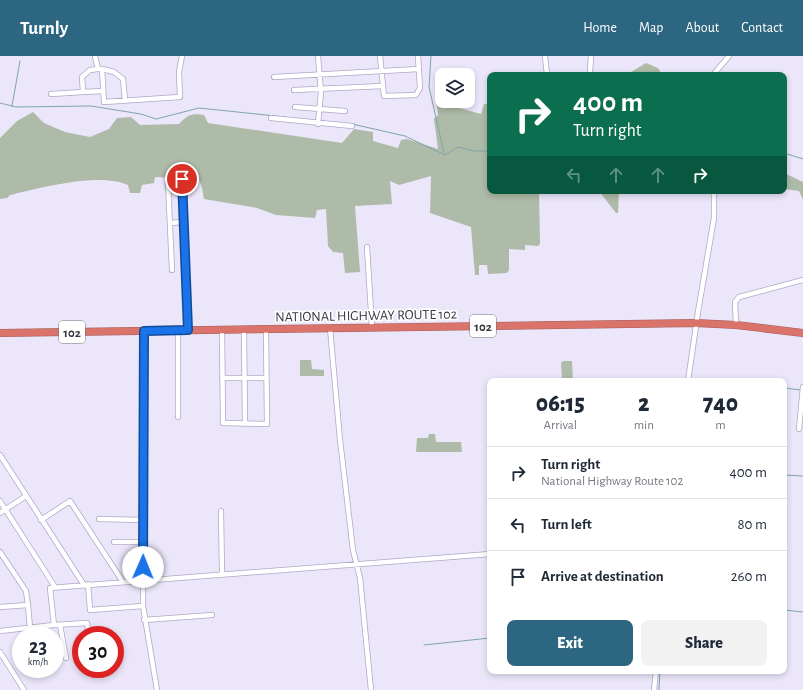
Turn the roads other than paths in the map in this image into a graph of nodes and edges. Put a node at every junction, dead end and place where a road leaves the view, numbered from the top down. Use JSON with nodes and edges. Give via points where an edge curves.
{"nodes":[{"id":1,"x":95,"y":56,"type":"edge"},
{"id":2,"x":182,"y":56,"type":"edge"},
{"id":3,"x":318,"y":56,"type":"edge"},
{"id":4,"x":380,"y":56,"type":"edge"},
{"id":5,"x":418,"y":56,"type":"edge"},
{"id":6,"x":545,"y":56,"type":"edge"},
{"id":7,"x":591,"y":56,"type":"edge"},
{"id":8,"x":730,"y":56,"type":"edge"},
{"id":9,"x":100,"y":69,"type":"junction"},
{"id":10,"x":419,"y":69,"type":"junction"},
{"id":11,"x":381,"y":70,"type":"junction"},
{"id":12,"x":547,"y":72,"type":"edge"},
{"id":13,"x":590,"y":72,"type":"dead end"},
{"id":14,"x":716,"y":72,"type":"edge"},
{"id":15,"x":320,"y":74,"type":"junction"},
{"id":16,"x":274,"y":77,"type":"dead end"},
{"id":17,"x":383,"y":86,"type":"junction"},
{"id":18,"x":321,"y":89,"type":"junction"},
{"id":19,"x":294,"y":90,"type":"dead end"},
{"id":20,"x":103,"y":91,"type":"junction"},
{"id":21,"x":83,"y":92,"type":"junction"},
{"id":22,"x":51,"y":94,"type":"dead end"},
{"id":23,"x":125,"y":100,"type":"junction"},
{"id":24,"x":296,"y":107,"type":"dead end"},
{"id":25,"x":319,"y":109,"type":"junction"},
{"id":26,"x":345,"y":111,"type":"dead end"},
{"id":27,"x":271,"y":118,"type":"dead end"},
{"id":28,"x":318,"y":122,"type":"junction"},
{"id":29,"x":352,"y":126,"type":"dead end"},
{"id":30,"x":182,"y":179,"type":"dead end"},
{"id":31,"x":168,"y":182,"type":"dead end"},
{"id":32,"x":714,"y":194,"type":"edge"},
{"id":33,"x":183,"y":222,"type":"junction"},
{"id":34,"x":170,"y":223,"type":"junction"},
{"id":35,"x":367,"y":247,"type":"dead end"},
{"id":36,"x":172,"y":270,"type":"dead end"},
{"id":37,"x":803,"y":280,"type":"edge"},
{"id":38,"x":696,"y":323,"type":"junction"},
{"id":39,"x":736,"y":325,"type":"junction"},
{"id":40,"x":330,"y":328,"type":"junction"},
{"id":41,"x":372,"y":328,"type":"junction"},
{"id":42,"x":266,"y":329,"type":"junction"},
{"id":43,"x":178,"y":330,"type":"junction"},
{"id":44,"x":188,"y":330,"type":"junction"},
{"id":45,"x":222,"y":330,"type":"junction"},
{"id":46,"x":244,"y":330,"type":"junction"},
{"id":47,"x":144,"y":331,"type":"junction"},
{"id":48,"x":0,"y":333,"type":"edge"},
{"id":49,"x":803,"y":333,"type":"edge"},
{"id":50,"x":222,"y":378,"type":"junction"},
{"id":51,"x":244,"y":378,"type":"junction"},
{"id":52,"x":266,"y":378,"type":"junction"},
{"id":53,"x":688,"y":378,"type":"edge"},
{"id":54,"x":803,"y":389,"type":"edge"},
{"id":55,"x":178,"y":416,"type":"dead end"},
{"id":56,"x":245,"y":423,"type":"junction"},
{"id":57,"x":799,"y":428,"type":"dead end"},
{"id":58,"x":0,"y":455,"type":"edge"},
{"id":59,"x":26,"y":496,"type":"junction"},
{"id":60,"x":0,"y":501,"type":"edge"},
{"id":61,"x":6,"y":509,"type":"junction"},
{"id":62,"x":221,"y":512,"type":"dead end"},
{"id":63,"x":0,"y":513,"type":"edge"},
{"id":64,"x":99,"y":519,"type":"dead end"},
{"id":65,"x":41,"y":520,"type":"junction"},
{"id":66,"x":144,"y":520,"type":"junction"},
{"id":67,"x":114,"y":542,"type":"dead end"},
{"id":68,"x":144,"y":542,"type":"junction"},
{"id":69,"x":0,"y":552,"type":"edge"},
{"id":70,"x":487,"y":554,"type":"edge"},
{"id":71,"x":357,"y":564,"type":"junction"},
{"id":72,"x":222,"y":574,"type":"junction"},
{"id":73,"x":143,"y":580,"type":"junction"},
{"id":74,"x":123,"y":582,"type":"junction"},
{"id":75,"x":86,"y":585,"type":"junction"},
{"id":76,"x":55,"y":587,"type":"junction"},
{"id":77,"x":28,"y":605,"type":"junction"},
{"id":78,"x":143,"y":606,"type":"junction"},
{"id":79,"x":0,"y":607,"type":"edge"},
{"id":80,"x":212,"y":615,"type":"dead end"},
{"id":81,"x":144,"y":620,"type":"junction"},
{"id":82,"x":54,"y":625,"type":"junction"},
{"id":83,"x":60,"y":625,"type":"junction"},
{"id":84,"x":30,"y":626,"type":"edge"},
{"id":85,"x":46,"y":626,"type":"edge"},
{"id":86,"x":88,"y":626,"type":"edge"},
{"id":87,"x":12,"y":630,"type":"edge"},
{"id":88,"x":0,"y":631,"type":"edge"},
{"id":89,"x":0,"y":652,"type":"edge"},
{"id":90,"x":66,"y":658,"type":"dead end"},
{"id":91,"x":656,"y":674,"type":"edge"},
{"id":92,"x":24,"y":690,"type":"edge"},
{"id":93,"x":157,"y":690,"type":"edge"},
{"id":94,"x":371,"y":690,"type":"edge"},
{"id":95,"x":654,"y":690,"type":"edge"}],
"edges":[{"from":1,"to":9,"type":"street"},
{"from":2,"to":23,"type":"street","via":[[179,72],[180,97]]},
{"from":3,"to":15,"type":"street"},
{"from":4,"to":11,"type":"street"},
{"from":5,"to":10,"type":"street"},
{"from":6,"to":12,"type":"street"},
{"from":7,"to":13,"type":"street"},
{"from":8,"to":14,"type":"street"},
{"from":9,"to":20,"type":"street"},
{"from":9,"to":21,"type":"street","via":[[90,70],[82,77]]},
{"from":9,"to":23,"type":"street","via":[[114,72],[123,79]]},
{"from":10,"to":11,"type":"street"},
{"from":10,"to":17,"type":"street","via":[[420,88],[416,95],[384,96]]},
{"from":11,"to":15,"type":"street"},
{"from":11,"to":17,"type":"street"},
{"from":15,"to":16,"type":"street"},
{"from":15,"to":18,"type":"street"},
{"from":17,"to":18,"type":"street"},
{"from":18,"to":19,"type":"street"},
{"from":18,"to":25,"type":"street"},
{"from":20,"to":21,"type":"street"},
{"from":20,"to":23,"type":"street","via":[[104,102]]},
{"from":21,"to":22,"type":"street"},
{"from":24,"to":25,"type":"street"},
{"from":25,"to":26,"type":"street"},
{"from":25,"to":28,"type":"street"},
{"from":27,"to":28,"type":"street"},
{"from":28,"to":29,"type":"street"},
{"from":30,"to":33,"type":"street"},
{"from":31,"to":34,"type":"street"},
{"from":32,"to":38,"type":"street","via":[[714,218]]},
{"from":33,"to":34,"type":"street"},
{"from":33,"to":44,"type":"street"},
{"from":34,"to":36,"type":"street"},
{"from":35,"to":41,"type":"street"},
{"from":37,"to":39,"type":"street","via":[[739,297],[735,302]]},
{"from":38,"to":39,"type":"highway","name":"NATIONAL HIGHWAY ROUTE 102","number":"102"},
{"from":38,"to":41,"type":"highway","name":"NATIONAL HIGHWAY ROUTE 102","number":"102"},
{"from":38,"to":53,"type":"street"},
{"from":39,"to":49,"type":"highway","name":"NATIONAL HIGHWAY ROUTE 102","number":"102"},
{"from":40,"to":41,"type":"highway","name":"NATIONAL HIGHWAY ROUTE 102","number":"102"},
{"from":40,"to":42,"type":"highway","name":"NATIONAL HIGHWAY ROUTE 102","number":"102"},
{"from":40,"to":71,"type":"street","via":[[341,448],[353,550]]},
{"from":42,"to":46,"type":"highway","name":"NATIONAL HIGHWAY ROUTE 102","number":"102"},
{"from":42,"to":52,"type":"street"},
{"from":43,"to":44,"type":"highway","name":"NATIONAL HIGHWAY ROUTE 102","number":"102"},
{"from":43,"to":47,"type":"highway","name":"NATIONAL HIGHWAY ROUTE 102","number":"102"},
{"from":43,"to":55,"type":"street"},
{"from":44,"to":45,"type":"highway","name":"NATIONAL HIGHWAY ROUTE 102","number":"102"},
{"from":45,"to":46,"type":"highway","name":"NATIONAL HIGHWAY ROUTE 102","number":"102"},
{"from":45,"to":50,"type":"street"},
{"from":46,"to":51,"type":"street"},
{"from":47,"to":48,"type":"highway","name":"NATIONAL HIGHWAY ROUTE 102","number":"102"},
{"from":47,"to":66,"type":"street"},
{"from":50,"to":51,"type":"street"},
{"from":50,"to":56,"type":"street","via":[[223,423]]},
{"from":51,"to":52,"type":"street"},
{"from":51,"to":56,"type":"street"},
{"from":52,"to":56,"type":"street","via":[[267,424]]},
{"from":54,"to":57,"type":"street"},
{"from":58,"to":59,"type":"street"},
{"from":59,"to":61,"type":"street"},
{"from":59,"to":65,"type":"street"},
{"from":60,"to":61,"type":"street"},
{"from":61,"to":63,"type":"street"},
{"from":61,"to":76,"type":"street"},
{"from":62,"to":72,"type":"street"},
{"from":64,"to":66,"type":"street"},
{"from":65,"to":74,"type":"street","via":[[70,501]]},
{"from":65,"to":75,"type":"street"},
{"from":66,"to":68,"type":"street"},
{"from":67,"to":68,"type":"street"},
{"from":68,"to":73,"type":"street"},
{"from":69,"to":77,"type":"street","via":[[26,591]]},
{"from":70,"to":71,"type":"street"},
{"from":71,"to":72,"type":"street"},
{"from":71,"to":94,"type":"street"},
{"from":72,"to":73,"type":"street"},
{"from":73,"to":74,"type":"street"},
{"from":73,"to":78,"type":"street"},
{"from":74,"to":75,"type":"street"},
{"from":75,"to":76,"type":"street"},
{"from":75,"to":78,"type":"street","via":[[90,610]]},
{"from":76,"to":82,"type":"street","via":[[50,588]]},
{"from":77,"to":79,"type":"street"},
{"from":77,"to":84,"type":"street"},
{"from":78,"to":81,"type":"street"},
{"from":80,"to":81,"type":"street"},
{"from":81,"to":93,"type":"street"},
{"from":82,"to":83,"type":"street"},
{"from":82,"to":85,"type":"street"},
{"from":83,"to":86,"type":"street","via":[[87,623]]},
{"from":83,"to":90,"type":"street"},
{"from":87,"to":88,"type":"street"},
{"from":89,"to":92,"type":"street"},
{"from":91,"to":95,"type":"street"}]}
